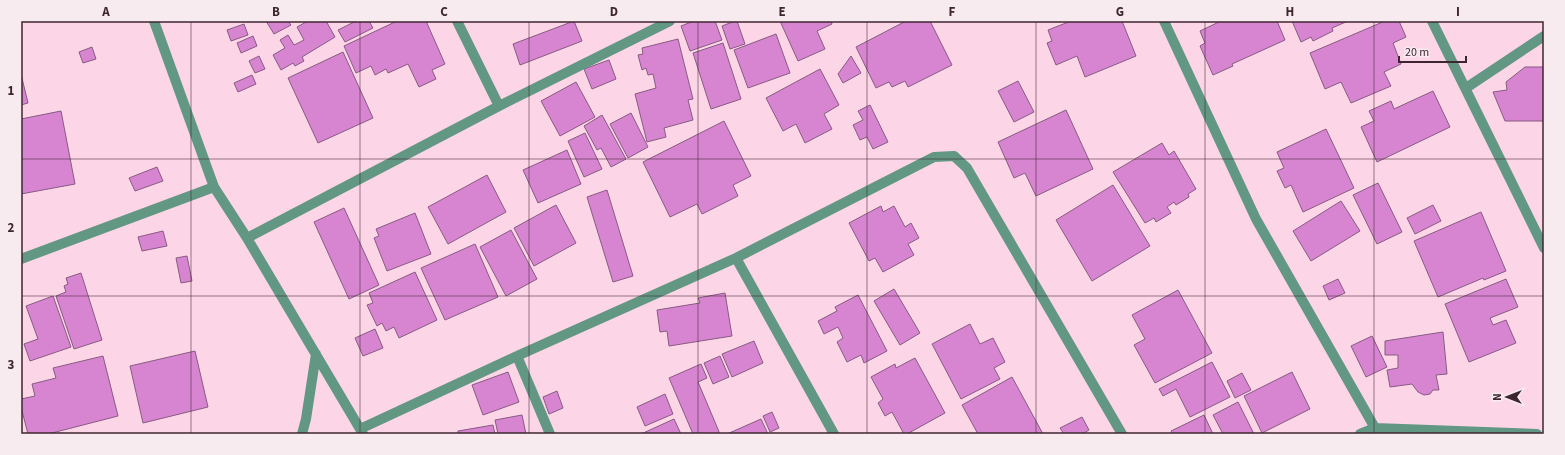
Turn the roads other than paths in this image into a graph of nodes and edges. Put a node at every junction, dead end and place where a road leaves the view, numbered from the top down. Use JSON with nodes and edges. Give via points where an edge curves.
{"nodes":[{"id":1,"x":154,"y":21,"type":"edge"},
{"id":2,"x":457,"y":21,"type":"edge"},
{"id":3,"x":670,"y":21,"type":"edge"},
{"id":4,"x":1164,"y":21,"type":"edge"},
{"id":5,"x":1432,"y":21,"type":"edge"},
{"id":6,"x":1544,"y":36,"type":"edge"},
{"id":7,"x":1466,"y":88,"type":"junction"},
{"id":8,"x":499,"y":106,"type":"junction"},
{"id":9,"x":214,"y":187,"type":"junction"},
{"id":10,"x":247,"y":238,"type":"junction"},
{"id":11,"x":1544,"y":248,"type":"edge"},
{"id":12,"x":736,"y":258,"type":"junction"},
{"id":13,"x":21,"y":259,"type":"edge"},
{"id":14,"x":316,"y":354,"type":"junction"},
{"id":15,"x":518,"y":356,"type":"junction"},
{"id":16,"x":1374,"y":428,"type":"junction"},
{"id":17,"x":361,"y":432,"type":"edge"},
{"id":18,"x":302,"y":434,"type":"edge"},
{"id":19,"x":550,"y":434,"type":"edge"},
{"id":20,"x":834,"y":434,"type":"edge"},
{"id":21,"x":1122,"y":434,"type":"edge"},
{"id":22,"x":1360,"y":434,"type":"edge"},
{"id":23,"x":1537,"y":434,"type":"edge"}],
"edges":[{"from":1,"to":9,"type":"street"},
{"from":2,"to":8,"type":"street"},
{"from":3,"to":8,"type":"street"},
{"from":4,"to":16,"type":"street","via":[[1256,219]]},
{"from":5,"to":7,"type":"street"},
{"from":6,"to":7,"type":"street"},
{"from":7,"to":11,"type":"street"},
{"from":8,"to":10,"type":"street"},
{"from":9,"to":10,"type":"street"},
{"from":9,"to":13,"type":"street"},
{"from":10,"to":14,"type":"street"},
{"from":12,"to":15,"type":"street"},
{"from":12,"to":20,"type":"street"},
{"from":12,"to":21,"type":"street","via":[[934,157],[954,156],[967,168]]},
{"from":14,"to":17,"type":"street"},
{"from":14,"to":18,"type":"street"},
{"from":15,"to":17,"type":"street"},
{"from":15,"to":19,"type":"street"},
{"from":16,"to":22,"type":"street"},
{"from":16,"to":23,"type":"street"}]}
